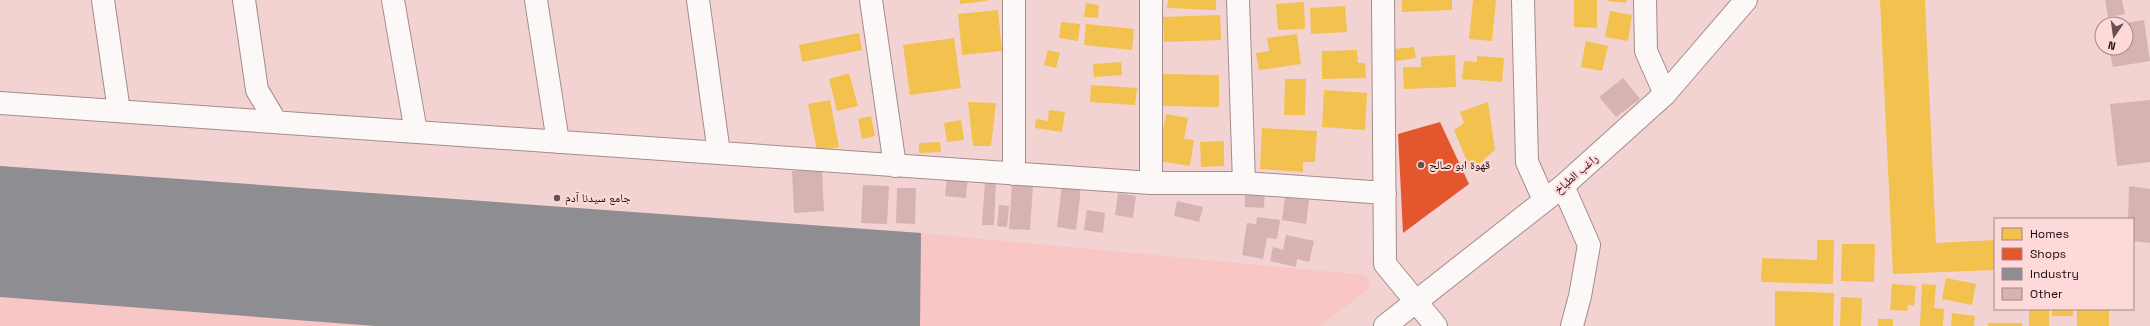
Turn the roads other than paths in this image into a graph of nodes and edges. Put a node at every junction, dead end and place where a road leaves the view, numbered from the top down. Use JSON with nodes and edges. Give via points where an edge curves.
{"nodes":[{"id":1,"x":103,"y":0,"type":"edge"},
{"id":2,"x":244,"y":0,"type":"edge"},
{"id":3,"x":393,"y":0,"type":"edge"},
{"id":4,"x":536,"y":0,"type":"edge"},
{"id":5,"x":698,"y":0,"type":"edge"},
{"id":6,"x":871,"y":0,"type":"edge"},
{"id":7,"x":1014,"y":0,"type":"edge"},
{"id":8,"x":1151,"y":0,"type":"edge"},
{"id":9,"x":1238,"y":0,"type":"edge"},
{"id":10,"x":1383,"y":0,"type":"edge"},
{"id":11,"x":1523,"y":0,"type":"edge"},
{"id":12,"x":1645,"y":0,"type":"edge"},
{"id":13,"x":1746,"y":0,"type":"edge"},
{"id":14,"x":1665,"y":94,"type":"junction"},
{"id":15,"x":0,"y":103,"type":"edge"},
{"id":16,"x":119,"y":111,"type":"junction"},
{"id":17,"x":276,"y":122,"type":"junction"},
{"id":18,"x":416,"y":132,"type":"junction"},
{"id":19,"x":558,"y":142,"type":"junction"},
{"id":20,"x":719,"y":153,"type":"junction"},
{"id":21,"x":895,"y":166,"type":"junction"},
{"id":22,"x":1014,"y":174,"type":"junction"},
{"id":23,"x":1151,"y":183,"type":"junction"},
{"id":24,"x":1244,"y":183,"type":"junction"},
{"id":25,"x":1563,"y":186,"type":"junction"},
{"id":26,"x":1385,"y":193,"type":"junction"},
{"id":27,"x":1544,"y":200,"type":"junction"},
{"id":28,"x":1416,"y":302,"type":"junction"},
{"id":29,"x":1386,"y":326,"type":"edge"},
{"id":30,"x":1436,"y":326,"type":"edge"},
{"id":31,"x":1572,"y":326,"type":"edge"}],
"edges":[{"from":1,"to":16,"type":"street"},
{"from":2,"to":17,"type":"street","via":[[257,90]]},
{"from":3,"to":18,"type":"street"},
{"from":4,"to":19,"type":"street"},
{"from":5,"to":20,"type":"street"},
{"from":6,"to":21,"type":"street"},
{"from":7,"to":22,"type":"street"},
{"from":8,"to":23,"type":"street"},
{"from":9,"to":24,"type":"street"},
{"from":10,"to":26,"type":"street"},
{"from":11,"to":27,"type":"street","via":[[1526,162]]},
{"from":12,"to":14,"type":"street","via":[[1646,51]]},
{"from":13,"to":14,"type":"street","name":"راغب الطباخ"},
{"from":14,"to":25,"type":"street","name":"راغب الطباخ"},
{"from":15,"to":16,"type":"street"},
{"from":16,"to":17,"type":"street"},
{"from":17,"to":18,"type":"street"},
{"from":18,"to":19,"type":"street"},
{"from":19,"to":20,"type":"street"},
{"from":20,"to":21,"type":"street"},
{"from":21,"to":22,"type":"street"},
{"from":22,"to":23,"type":"street"},
{"from":23,"to":24,"type":"street"},
{"from":24,"to":26,"type":"street"},
{"from":25,"to":27,"type":"street","name":"راغب الطباخ"},
{"from":25,"to":31,"type":"street","via":[[1589,245]]},
{"from":26,"to":28,"type":"street","via":[[1385,264]]},
{"from":27,"to":28,"type":"street","name":"راغب الطباخ"},
{"from":28,"to":29,"type":"street","name":"راغب الطباخ"},
{"from":28,"to":30,"type":"street"}]}
